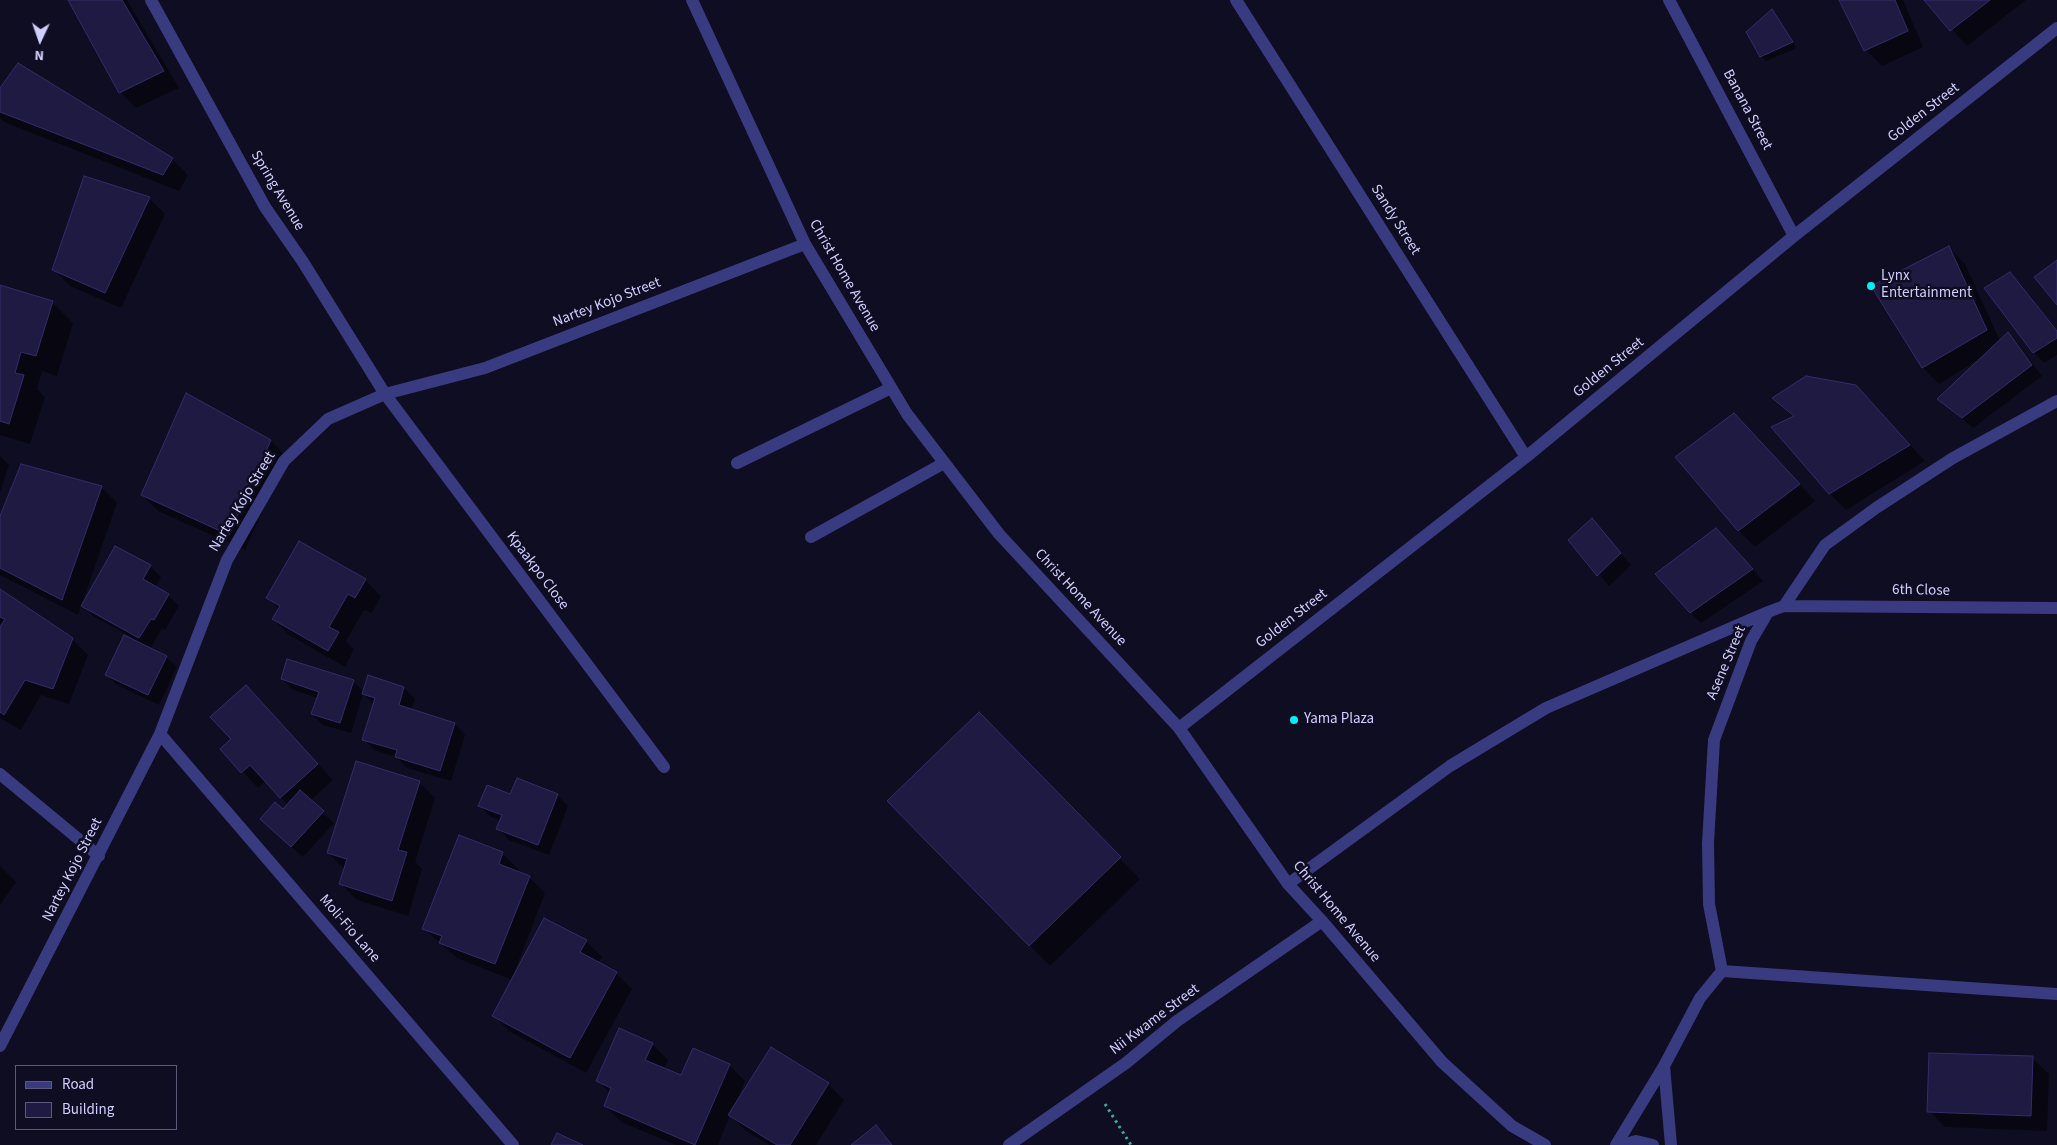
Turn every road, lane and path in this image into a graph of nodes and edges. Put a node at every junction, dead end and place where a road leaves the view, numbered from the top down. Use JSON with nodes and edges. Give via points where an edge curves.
{"nodes":[{"id":1,"x":151,"y":0,"type":"edge"},
{"id":2,"x":692,"y":0,"type":"edge"},
{"id":3,"x":1236,"y":0,"type":"edge"},
{"id":4,"x":1669,"y":0,"type":"edge"},
{"id":5,"x":2057,"y":28,"type":"edge"},
{"id":6,"x":1794,"y":236,"type":"junction"},
{"id":7,"x":805,"y":244,"type":"junction"},
{"id":8,"x":891,"y":388,"type":"junction"},
{"id":9,"x":385,"y":394,"type":"junction"},
{"id":10,"x":2057,"y":402,"type":"edge"},
{"id":11,"x":1526,"y":457,"type":"junction"},
{"id":12,"x":737,"y":462,"type":"dead end"},
{"id":13,"x":944,"y":463,"type":"junction"},
{"id":14,"x":811,"y":536,"type":"dead end"},
{"id":15,"x":1784,"y":606,"type":"junction"},
{"id":16,"x":2057,"y":608,"type":"edge"},
{"id":17,"x":1768,"y":612,"type":"junction"},
{"id":18,"x":1179,"y":728,"type":"junction"},
{"id":19,"x":160,"y":734,"type":"junction"},
{"id":20,"x":664,"y":767,"type":"dead end"},
{"id":21,"x":0,"y":774,"type":"edge"},
{"id":22,"x":99,"y":856,"type":"junction"},
{"id":23,"x":1288,"y":884,"type":"junction"},
{"id":24,"x":1322,"y":920,"type":"junction"},
{"id":25,"x":1722,"y":971,"type":"junction"},
{"id":26,"x":2057,"y":994,"type":"edge"},
{"id":27,"x":0,"y":1046,"type":"edge"},
{"id":28,"x":1664,"y":1066,"type":"junction"},
{"id":29,"x":1093,"y":1085,"type":"junction"},
{"id":30,"x":513,"y":1145,"type":"edge"},
{"id":31,"x":1009,"y":1145,"type":"edge"},
{"id":32,"x":1131,"y":1145,"type":"edge"},
{"id":33,"x":1545,"y":1145,"type":"edge"},
{"id":34,"x":1616,"y":1145,"type":"edge"},
{"id":35,"x":1622,"y":1145,"type":"edge"},
{"id":36,"x":1653,"y":1145,"type":"edge"},
{"id":37,"x":1671,"y":1145,"type":"edge"}],
"edges":[{"from":1,"to":9,"type":"street","name":"Spring Avenue","via":[[265,206]]},
{"from":2,"to":7,"type":"street","name":"Christ Home Avenue"},
{"from":3,"to":11,"type":"street","name":"Sandy Street"},
{"from":4,"to":6,"type":"street","name":"Banana Street"},
{"from":5,"to":6,"type":"street","name":"Golden Street"},
{"from":6,"to":11,"type":"street","name":"Golden Street"},
{"from":7,"to":8,"type":"street","name":"Christ Home Avenue"},
{"from":7,"to":9,"type":"street","name":"Nartey Kojo Street","via":[[485,368]]},
{"from":8,"to":12,"type":"street"},
{"from":8,"to":13,"type":"street","name":"Christ Home Avenue"},
{"from":9,"to":19,"type":"street","name":"Nartey Kojo Street","via":[[328,419],[284,461],[227,560]]},
{"from":9,"to":20,"type":"street","name":"Kpaakpo Close"},
{"from":10,"to":15,"type":"street","via":[[1954,458],[1825,545]]},
{"from":11,"to":18,"type":"street","name":"Golden Street"},
{"from":13,"to":14,"type":"street"},
{"from":13,"to":18,"type":"street","name":"Christ Home Avenue","via":[[999,534]]},
{"from":15,"to":16,"type":"street","name":"6th Close"},
{"from":15,"to":17,"type":"street"},
{"from":17,"to":23,"type":"street","via":[[1546,708],[1450,766]]},
{"from":17,"to":25,"type":"street","name":"Asene Street","via":[[1751,641],[1714,740],[1708,843],[1710,904]]},
{"from":18,"to":23,"type":"street","name":"Christ Home Avenue"},
{"from":19,"to":22,"type":"street","name":"Nartey Kojo Street"},
{"from":19,"to":30,"type":"street","name":"Moli-Fio Lane"},
{"from":21,"to":22,"type":"street"},
{"from":22,"to":27,"type":"street","name":"Nartey Kojo Street"},
{"from":23,"to":24,"type":"street","name":"Christ Home Avenue"},
{"from":24,"to":29,"type":"street","name":"Nii Kwame Street","via":[[1177,1021]]},
{"from":24,"to":33,"type":"street","name":"Christ Home Avenue","via":[[1442,1062],[1512,1126]]},
{"from":25,"to":26,"type":"street"},
{"from":25,"to":28,"type":"street","via":[[1700,998]]},
{"from":28,"to":34,"type":"street"},
{"from":28,"to":37,"type":"street"},
{"from":29,"to":31,"type":"street","name":"Nii Kwame Street"},
{"from":29,"to":32,"type":"path"},
{"from":35,"to":36,"type":"street","via":[[1636,1141]]}]}
